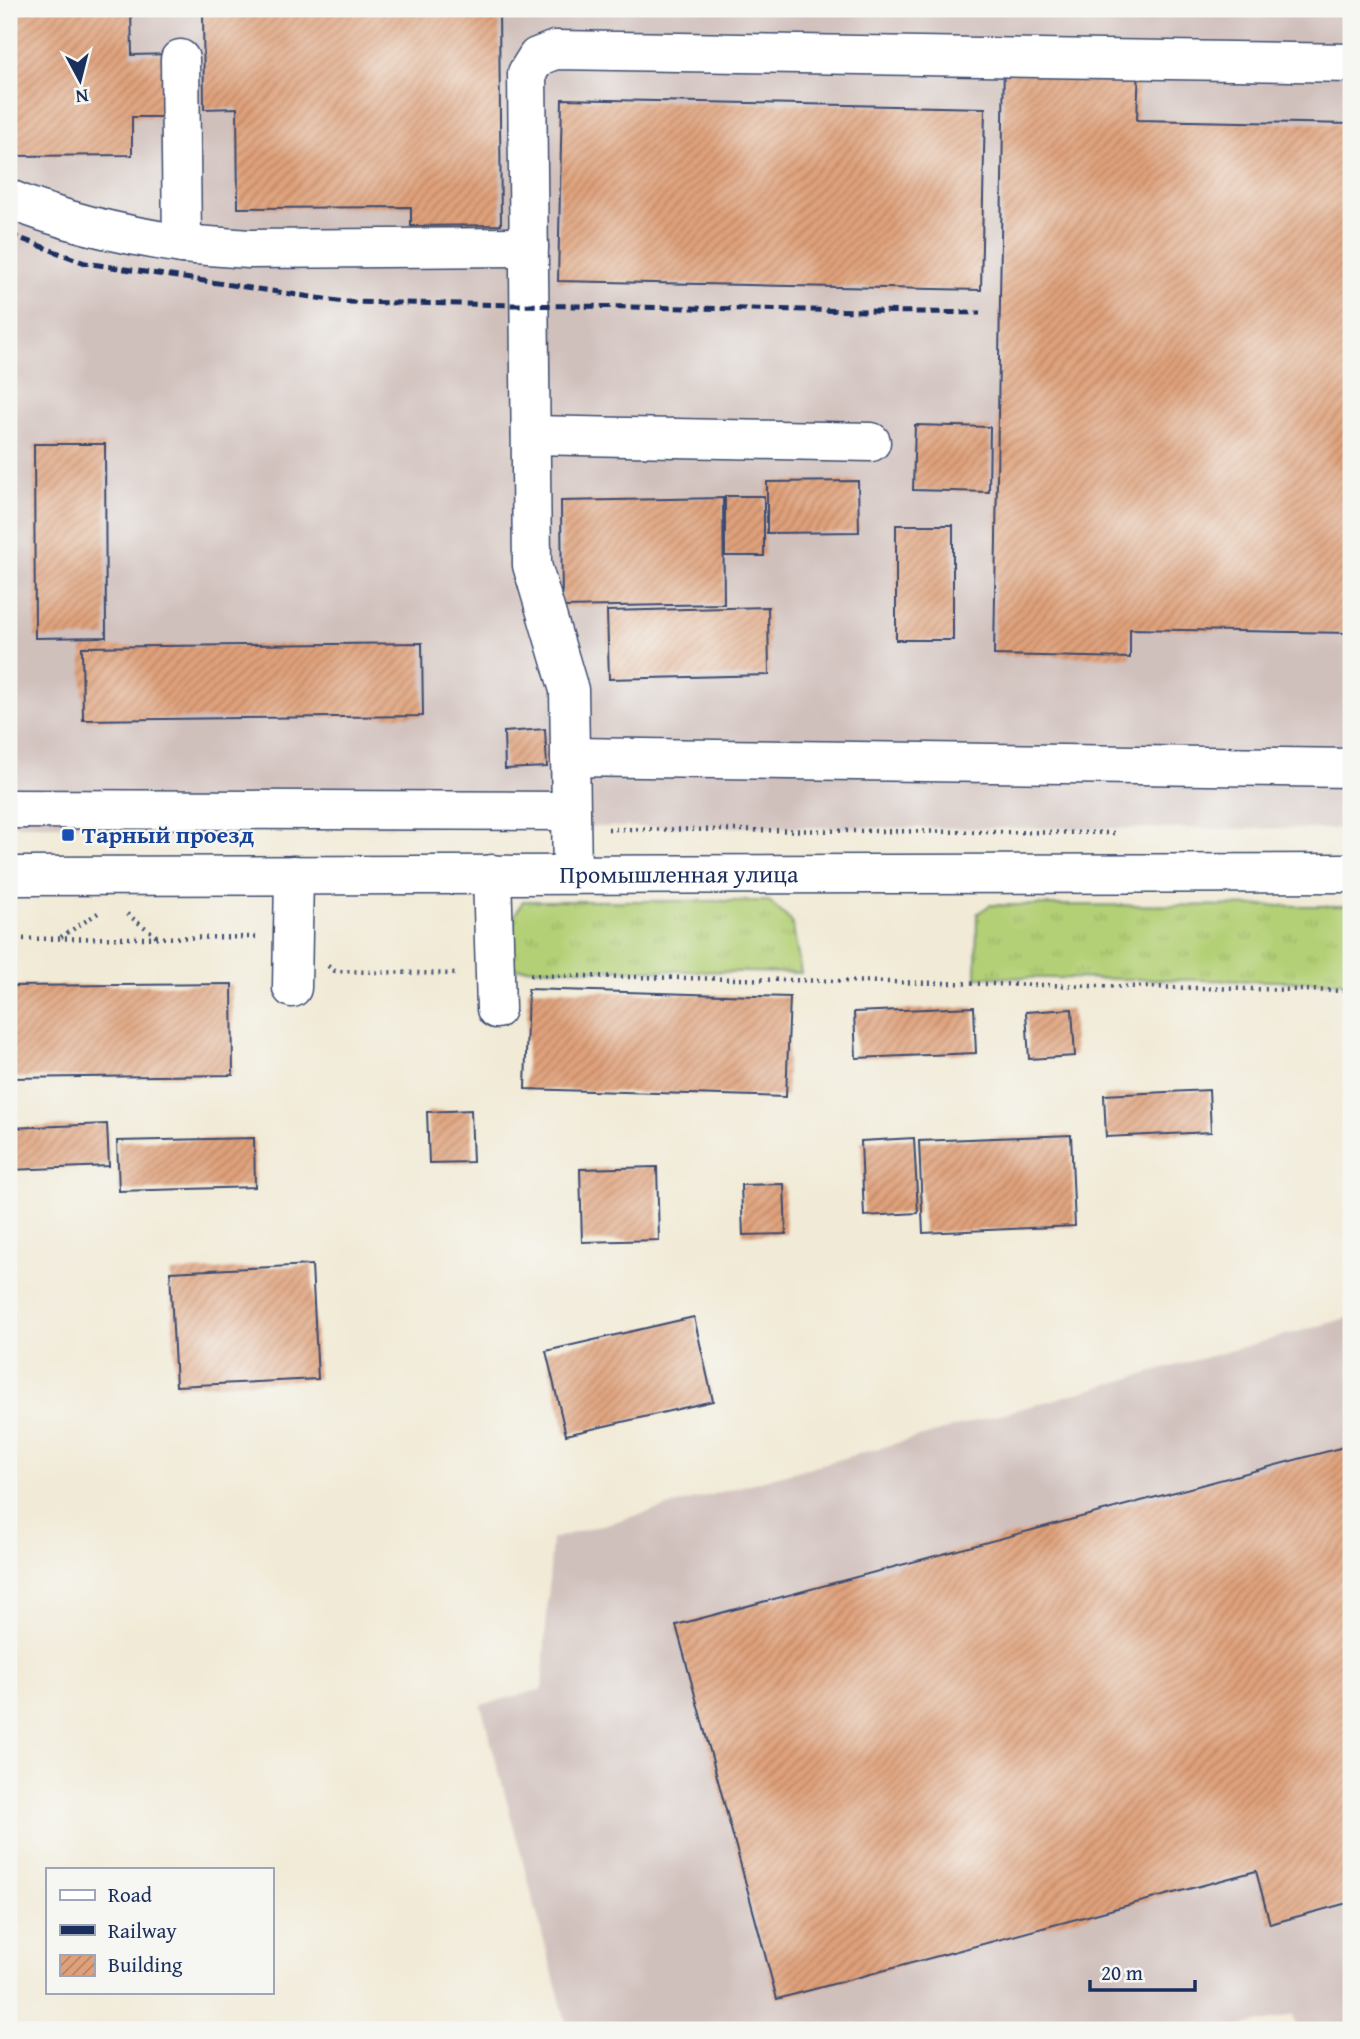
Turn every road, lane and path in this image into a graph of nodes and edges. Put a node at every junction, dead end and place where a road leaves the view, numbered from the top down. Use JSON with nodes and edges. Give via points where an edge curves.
{"nodes":[{"id":1,"x":180,"y":59,"type":"dead end"},
{"id":2,"x":1351,"y":63,"type":"edge"},
{"id":3,"x":9,"y":199,"type":"edge"},
{"id":4,"x":182,"y":244,"type":"junction"},
{"id":5,"x":529,"y":247,"type":"junction"},
{"id":6,"x":531,"y":435,"type":"junction"},
{"id":7,"x":871,"y":442,"type":"dead end"},
{"id":8,"x":570,"y":757,"type":"junction"},
{"id":9,"x":1351,"y":768,"type":"edge"},
{"id":10,"x":9,"y":809,"type":"edge"},
{"id":11,"x":571,"y":820,"type":"junction"},
{"id":12,"x":1129,"y":833,"type":"dead end"},
{"id":13,"x":1351,"y":873,"type":"edge"},
{"id":14,"x":492,"y":874,"type":"junction"},
{"id":15,"x":572,"y":874,"type":"junction"},
{"id":16,"x":294,"y":875,"type":"junction"},
{"id":17,"x":9,"y":876,"type":"edge"},
{"id":18,"x":102,"y":910,"type":"dead end"},
{"id":19,"x":122,"y":910,"type":"dead end"},
{"id":20,"x":292,"y":937,"type":"junction"},
{"id":21,"x":60,"y":938,"type":"junction"},
{"id":22,"x":9,"y":939,"type":"edge"},
{"id":23,"x":160,"y":939,"type":"junction"},
{"id":24,"x":292,"y":988,"type":"dead end"},
{"id":25,"x":496,"y":991,"type":"junction"},
{"id":26,"x":1351,"y":991,"type":"edge"}],
"edges":[{"from":1,"to":4,"type":"street"},
{"from":2,"to":5,"type":"street","via":[[555,50],[537,57],[527,73]]},
{"from":3,"to":4,"type":"street","via":[[78,223]]},
{"from":4,"to":5,"type":"street","via":[[248,249]]},
{"from":5,"to":6,"type":"street"},
{"from":6,"to":7,"type":"street"},
{"from":6,"to":8,"type":"street","via":[[532,565],[569,690]]},
{"from":8,"to":9,"type":"street"},
{"from":8,"to":11,"type":"street"},
{"from":10,"to":11,"type":"street"},
{"from":11,"to":12,"type":"path"},
{"from":11,"to":15,"type":"street"},
{"from":13,"to":15,"type":"street","name":"Промышленная улица"},
{"from":14,"to":15,"type":"street","name":"Промышленная улица"},
{"from":14,"to":16,"type":"street","name":"Промышленная улица"},
{"from":14,"to":25,"type":"street"},
{"from":16,"to":17,"type":"street","name":"Промышленная улица"},
{"from":16,"to":20,"type":"street"},
{"from":18,"to":21,"type":"path"},
{"from":19,"to":23,"type":"path"},
{"from":20,"to":23,"type":"path"},
{"from":20,"to":24,"type":"street"},
{"from":20,"to":25,"type":"path","via":[[335,971]]},
{"from":21,"to":22,"type":"path"},
{"from":21,"to":23,"type":"path"},
{"from":25,"to":26,"type":"path"}]}
